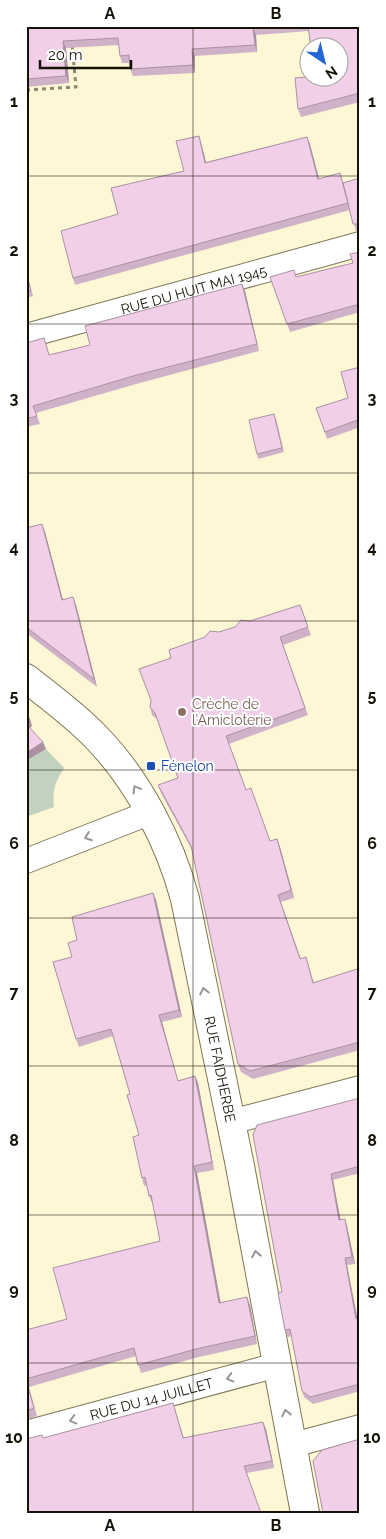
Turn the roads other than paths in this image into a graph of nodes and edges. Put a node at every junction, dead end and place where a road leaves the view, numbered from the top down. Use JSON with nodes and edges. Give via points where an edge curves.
{"nodes":[{"id":1,"x":360,"y":244,"type":"edge"},
{"id":2,"x":26,"y":336,"type":"edge"},
{"id":3,"x":26,"y":678,"type":"edge"},
{"id":4,"x":149,"y":813,"type":"junction"},
{"id":5,"x":26,"y":861,"type":"edge"},
{"id":6,"x":360,"y":1088,"type":"edge"},
{"id":7,"x":231,"y":1122,"type":"junction"},
{"id":8,"x":277,"y":1365,"type":"junction"},
{"id":9,"x":360,"y":1427,"type":"edge"},
{"id":10,"x":26,"y":1433,"type":"edge"},
{"id":11,"x":293,"y":1445,"type":"junction"},
{"id":12,"x":305,"y":1513,"type":"edge"}],
"edges":[{"from":1,"to":2,"type":"street","name":"RUE DU HUIT MAI 1945"},
{"from":4,"to":3,"type":"street","name":"RUE FAIDHERBE","one_way":true,"via":[[123,769],[96,737]]},
{"from":4,"to":5,"type":"street","one_way":true},
{"from":7,"to":4,"type":"street","name":"RUE FAIDHERBE","one_way":true,"via":[[183,891],[167,845]]},
{"from":6,"to":7,"type":"street"},
{"from":8,"to":7,"type":"street","name":"RUE FAIDHERBE","one_way":true},
{"from":8,"to":10,"type":"street","name":"RUE DU 14 JUILLET","one_way":true},
{"from":11,"to":8,"type":"street","name":"RUE FAIDHERBE","one_way":true},
{"from":9,"to":11,"type":"street"},
{"from":11,"to":12,"type":"street","name":"RUE FAIDHERBE"}]}
